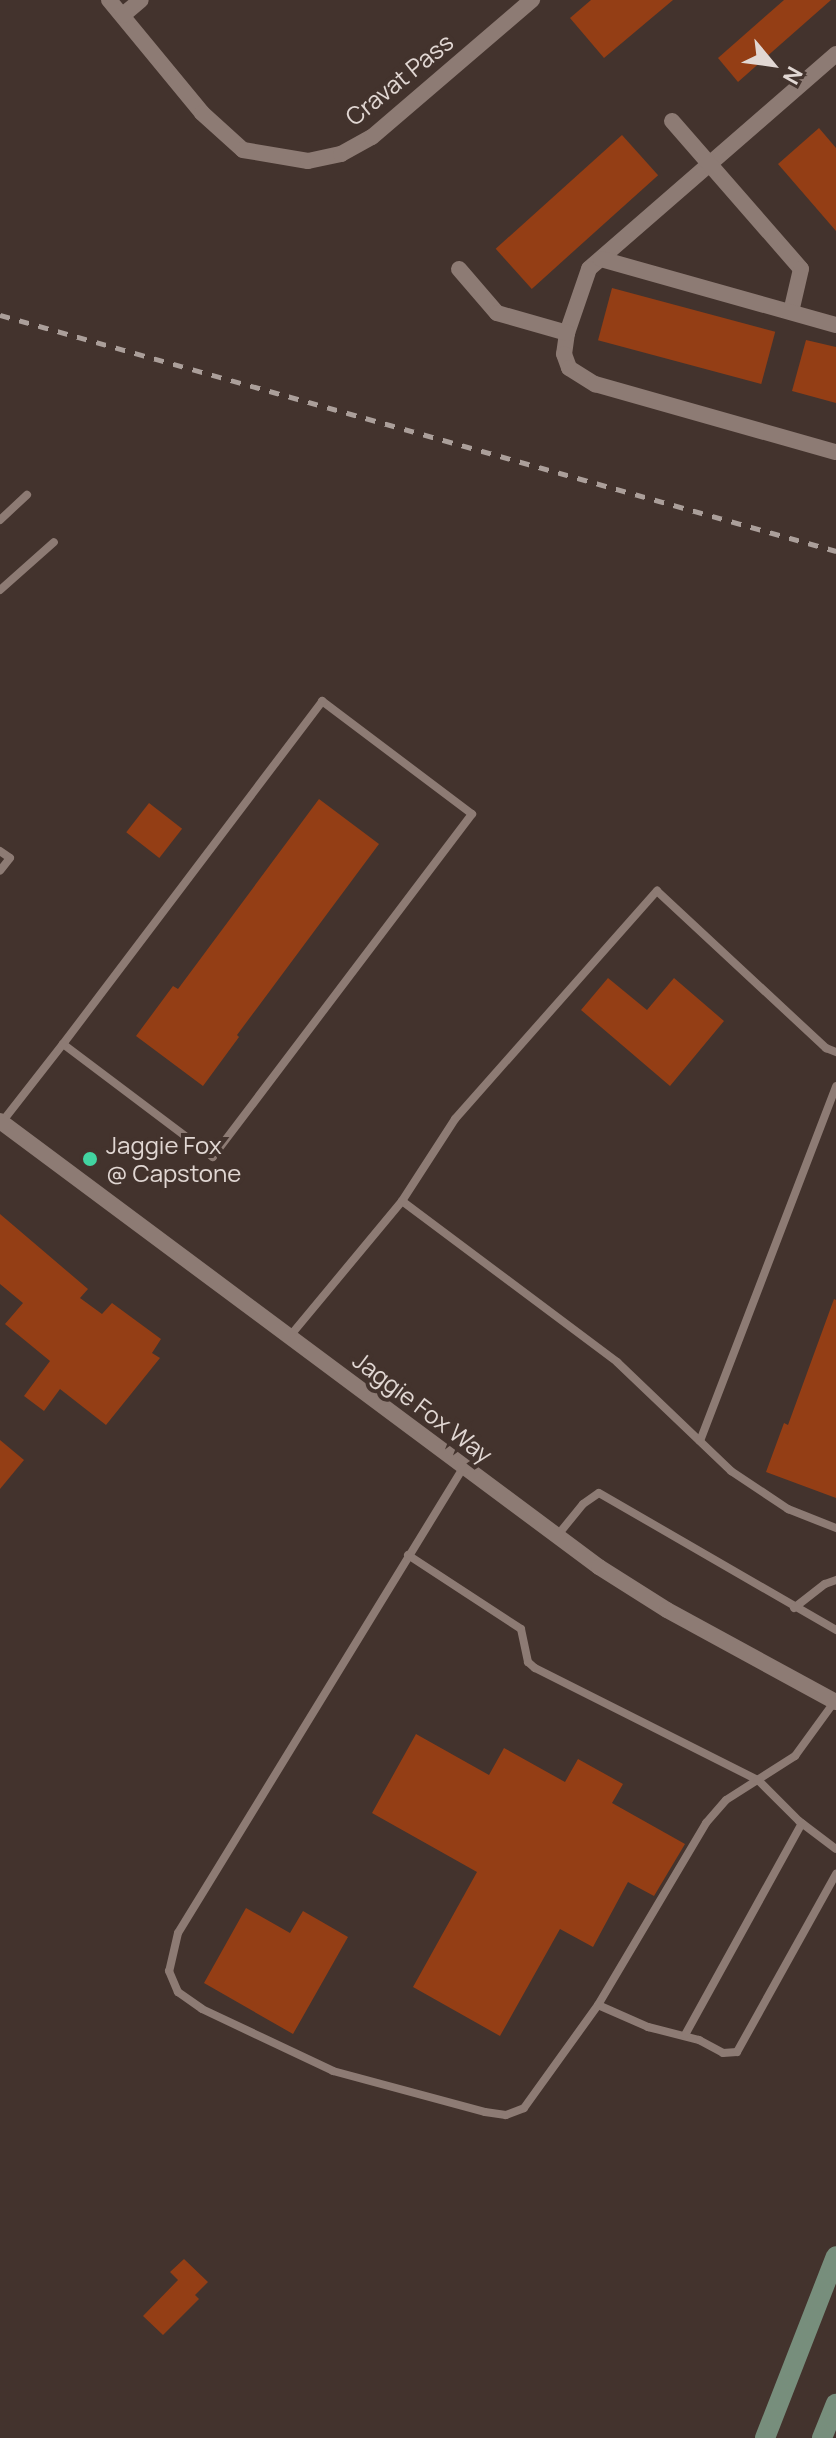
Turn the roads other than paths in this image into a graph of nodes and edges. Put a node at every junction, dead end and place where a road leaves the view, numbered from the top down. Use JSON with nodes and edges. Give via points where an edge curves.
{"nodes":[{"id":1,"x":109,"y":0,"type":"edge"},
{"id":2,"x":141,"y":0,"type":"edge"},
{"id":3,"x":532,"y":0,"type":"edge"},
{"id":4,"x":123,"y":15,"type":"junction"},
{"id":5,"x":836,"y":54,"type":"edge"},
{"id":6,"x":672,"y":121,"type":"dead end"},
{"id":7,"x":710,"y":163,"type":"junction"},
{"id":8,"x":601,"y":259,"type":"junction"},
{"id":9,"x":459,"y":269,"type":"dead end"},
{"id":10,"x":791,"y":312,"type":"junction"},
{"id":11,"x":836,"y":325,"type":"edge"},
{"id":12,"x":567,"y":333,"type":"junction"},
{"id":13,"x":836,"y":452,"type":"edge"},
{"id":14,"x":27,"y":495,"type":"dead end"},
{"id":15,"x":0,"y":520,"type":"edge"},
{"id":16,"x":54,"y":542,"type":"dead end"},
{"id":17,"x":0,"y":590,"type":"edge"},
{"id":18,"x":0,"y":851,"type":"edge"},
{"id":19,"x":0,"y":871,"type":"edge"},
{"id":20,"x":63,"y":1044,"type":"junction"},
{"id":21,"x":836,"y":1052,"type":"edge"},
{"id":22,"x":836,"y":1086,"type":"edge"},
{"id":23,"x":0,"y":1122,"type":"edge"},
{"id":24,"x":402,"y":1201,"type":"junction"},
{"id":25,"x":290,"y":1336,"type":"junction"},
{"id":26,"x":700,"y":1441,"type":"junction"},
{"id":27,"x":463,"y":1468,"type":"junction"},
{"id":28,"x":836,"y":1528,"type":"edge"},
{"id":29,"x":556,"y":1537,"type":"junction"},
{"id":30,"x":408,"y":1555,"type":"junction"},
{"id":31,"x":836,"y":1580,"type":"edge"},
{"id":32,"x":794,"y":1608,"type":"junction"},
{"id":33,"x":836,"y":1630,"type":"edge"},
{"id":34,"x":836,"y":1702,"type":"edge"},
{"id":35,"x":758,"y":1780,"type":"junction"},
{"id":36,"x":802,"y":1823,"type":"junction"},
{"id":37,"x":836,"y":1849,"type":"edge"},
{"id":38,"x":836,"y":1874,"type":"edge"},
{"id":39,"x":598,"y":2005,"type":"junction"},
{"id":40,"x":685,"y":2035,"type":"junction"},
{"id":41,"x":836,"y":2256,"type":"edge"},
{"id":42,"x":836,"y":2404,"type":"edge"},
{"id":43,"x":765,"y":2438,"type":"edge"},
{"id":44,"x":822,"y":2438,"type":"edge"}],
"edges":[{"from":1,"to":4,"type":"street","name":"Cravat Pass"},
{"from":2,"to":4,"type":"street"},
{"from":3,"to":4,"type":"street","name":"Cravat Pass","via":[[372,137],[341,154],[308,161],[243,150],[202,113]]},
{"from":5,"to":7,"type":"street"},
{"from":6,"to":7,"type":"street"},
{"from":7,"to":8,"type":"street"},
{"from":7,"to":10,"type":"street","via":[[801,269]]},
{"from":8,"to":10,"type":"street"},
{"from":8,"to":12,"type":"street","via":[[589,269]]},
{"from":9,"to":12,"type":"street","via":[[497,313]]},
{"from":10,"to":11,"type":"street"},
{"from":12,"to":13,"type":"street","via":[[564,354],[579,377]]},
{"from":14,"to":15,"type":"lane"},
{"from":16,"to":17,"type":"lane"},
{"from":18,"to":19,"type":"lane","via":[[10,858]]},
{"from":20,"to":20,"type":"lane","via":[[213,1157],[472,814],[322,701]]},
{"from":20,"to":23,"type":"lane"},
{"from":21,"to":24,"type":"lane","via":[[657,891],[455,1119]]},
{"from":22,"to":26,"type":"lane"},
{"from":23,"to":25,"type":"street","name":"Jaggie Fox Way"},
{"from":24,"to":25,"type":"lane"},
{"from":24,"to":26,"type":"lane","via":[[617,1362]]},
{"from":25,"to":27,"type":"street","name":"Jaggie Fox Way"},
{"from":26,"to":28,"type":"lane","via":[[731,1471],[788,1509]]},
{"from":27,"to":29,"type":"street","name":"Jaggie Fox Way"},
{"from":27,"to":30,"type":"lane"},
{"from":29,"to":32,"type":"lane","via":[[599,1493]]},
{"from":29,"to":34,"type":"street","name":"Jaggie Fox Way","via":[[667,1610]]},
{"from":30,"to":35,"type":"lane","via":[[521,1629],[528,1662],[535,1668]]},
{"from":30,"to":39,"type":"lane","via":[[178,1933],[169,1971],[178,1992],[202,2009],[309,2062],[506,2115],[524,2108]]},
{"from":31,"to":32,"type":"lane"},
{"from":32,"to":33,"type":"lane"},
{"from":34,"to":35,"type":"lane","via":[[795,1756]]},
{"from":35,"to":36,"type":"lane"},
{"from":35,"to":39,"type":"lane","via":[[726,1800],[706,1823]]},
{"from":36,"to":37,"type":"lane"},
{"from":36,"to":40,"type":"lane"},
{"from":38,"to":40,"type":"lane","via":[[737,2052],[723,2053]]},
{"from":39,"to":40,"type":"lane","via":[[648,2027]]},
{"from":41,"to":43,"type":"main road"},
{"from":42,"to":44,"type":"main road"}]}
